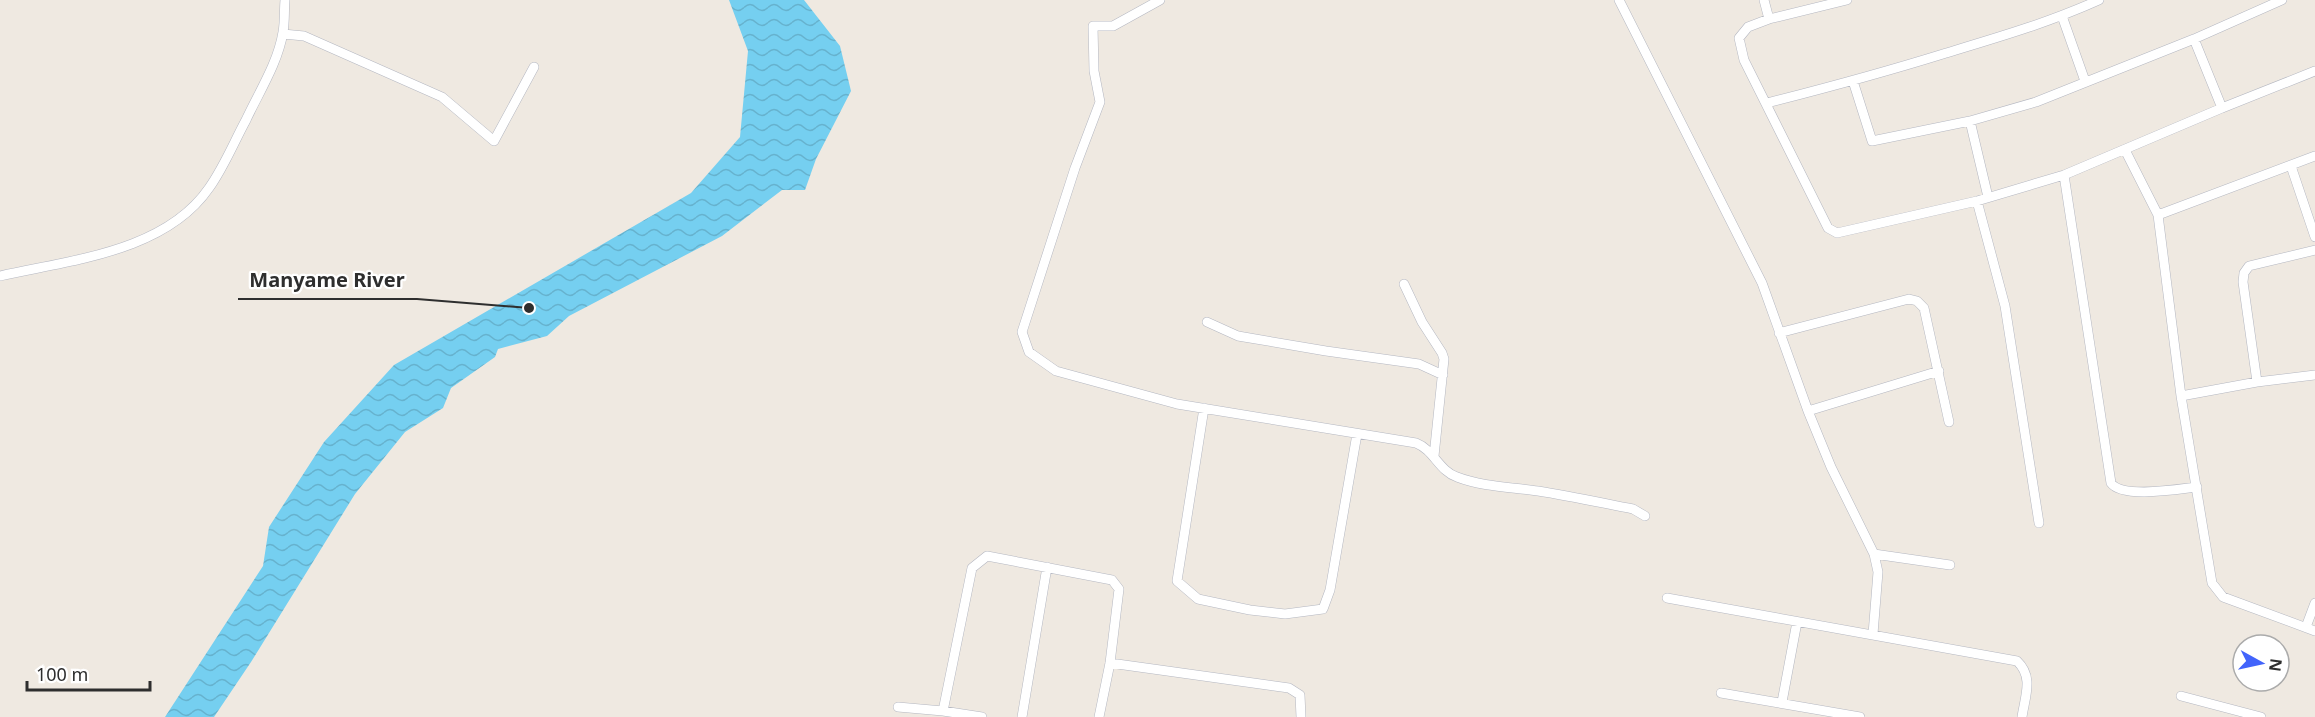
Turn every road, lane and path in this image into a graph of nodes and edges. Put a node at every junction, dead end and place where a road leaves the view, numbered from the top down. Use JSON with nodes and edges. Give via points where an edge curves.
{"nodes":[{"id":1,"x":285,"y":0,"type":"edge"},
{"id":2,"x":1160,"y":0,"type":"edge"},
{"id":3,"x":1619,"y":0,"type":"edge"},
{"id":4,"x":1764,"y":0,"type":"edge"},
{"id":5,"x":1847,"y":0,"type":"edge"},
{"id":6,"x":2099,"y":0,"type":"edge"},
{"id":7,"x":2282,"y":0,"type":"edge"},
{"id":8,"x":2062,"y":16,"type":"junction"},
{"id":9,"x":1769,"y":19,"type":"junction"},
{"id":10,"x":283,"y":34,"type":"junction"},
{"id":11,"x":2194,"y":39,"type":"junction"},
{"id":12,"x":534,"y":67,"type":"dead end"},
{"id":13,"x":2315,"y":71,"type":"edge"},
{"id":14,"x":1853,"y":81,"type":"junction"},
{"id":15,"x":2085,"y":81,"type":"junction"},
{"id":16,"x":1767,"y":103,"type":"junction"},
{"id":17,"x":2222,"y":108,"type":"junction"},
{"id":18,"x":1970,"y":121,"type":"junction"},
{"id":19,"x":2126,"y":150,"type":"junction"},
{"id":20,"x":2315,"y":156,"type":"edge"},
{"id":21,"x":2291,"y":166,"type":"junction"},
{"id":22,"x":2064,"y":175,"type":"junction"},
{"id":23,"x":1988,"y":198,"type":"junction"},
{"id":24,"x":1977,"y":201,"type":"junction"},
{"id":25,"x":2158,"y":215,"type":"junction"},
{"id":26,"x":2315,"y":237,"type":"edge"},
{"id":27,"x":2315,"y":250,"type":"edge"},
{"id":28,"x":0,"y":276,"type":"edge"},
{"id":29,"x":1404,"y":284,"type":"dead end"},
{"id":30,"x":1207,"y":322,"type":"dead end"},
{"id":31,"x":1779,"y":333,"type":"junction"},
{"id":32,"x":1939,"y":371,"type":"junction"},
{"id":33,"x":1443,"y":375,"type":"junction"},
{"id":34,"x":2315,"y":375,"type":"edge"},
{"id":35,"x":2257,"y":382,"type":"junction"},
{"id":36,"x":2181,"y":396,"type":"junction"},
{"id":37,"x":1204,"y":408,"type":"junction"},
{"id":38,"x":1808,"y":411,"type":"junction"},
{"id":39,"x":1949,"y":422,"type":"dead end"},
{"id":40,"x":1357,"y":434,"type":"junction"},
{"id":41,"x":1434,"y":456,"type":"junction"},
{"id":42,"x":2197,"y":487,"type":"junction"},
{"id":43,"x":1645,"y":516,"type":"dead end"},
{"id":44,"x":2039,"y":523,"type":"dead end"},
{"id":45,"x":1874,"y":554,"type":"junction"},
{"id":46,"x":1950,"y":565,"type":"dead end"},
{"id":47,"x":1047,"y":567,"type":"junction"},
{"id":48,"x":1666,"y":598,"type":"dead end"},
{"id":49,"x":2315,"y":603,"type":"edge"},
{"id":50,"x":1797,"y":622,"type":"junction"},
{"id":51,"x":2310,"y":629,"type":"edge"},
{"id":52,"x":1873,"y":634,"type":"junction"},
{"id":53,"x":1110,"y":663,"type":"junction"},
{"id":54,"x":1721,"y":693,"type":"dead end"},
{"id":55,"x":2181,"y":696,"type":"dead end"},
{"id":56,"x":1782,"y":702,"type":"junction"},
{"id":57,"x":898,"y":707,"type":"dead end"},
{"id":58,"x":943,"y":711,"type":"junction"},
{"id":59,"x":982,"y":717,"type":"edge"},
{"id":60,"x":1022,"y":717,"type":"edge"},
{"id":61,"x":1099,"y":717,"type":"edge"},
{"id":62,"x":1301,"y":717,"type":"edge"},
{"id":63,"x":1860,"y":717,"type":"edge"},
{"id":64,"x":2022,"y":717,"type":"edge"},
{"id":65,"x":2261,"y":717,"type":"edge"}],
"edges":[{"from":1,"to":10,"type":"street"},
{"from":2,"to":37,"type":"street","via":[[1113,26],[1093,26],[1094,71],[1100,102],[1022,332],[1029,352],[1056,371]]},
{"from":3,"to":31,"type":"street","via":[[1762,283]]},
{"from":4,"to":9,"type":"street"},
{"from":5,"to":9,"type":"street"},
{"from":6,"to":8,"type":"street"},
{"from":7,"to":11,"type":"street"},
{"from":8,"to":14,"type":"street"},
{"from":8,"to":15,"type":"street"},
{"from":9,"to":16,"type":"street","via":[[1748,27],[1740,38],[1744,60]]},
{"from":10,"to":12,"type":"street","via":[[304,36],[442,96],[494,141]]},
{"from":10,"to":28,"type":"street","via":[[270,71],[223,165],[209,189],[181,218],[134,244]]},
{"from":11,"to":15,"type":"street"},
{"from":11,"to":17,"type":"street"},
{"from":13,"to":17,"type":"street"},
{"from":14,"to":16,"type":"street"},
{"from":14,"to":18,"type":"street","via":[[1872,141]]},
{"from":15,"to":18,"type":"street","via":[[2036,102]]},
{"from":16,"to":24,"type":"street","via":[[1832,232]]},
{"from":17,"to":19,"type":"street"},
{"from":18,"to":23,"type":"street"},
{"from":19,"to":22,"type":"street"},
{"from":19,"to":25,"type":"street"},
{"from":20,"to":21,"type":"street"},
{"from":21,"to":25,"type":"street"},
{"from":21,"to":26,"type":"street"},
{"from":22,"to":23,"type":"street"},
{"from":22,"to":42,"type":"street","via":[[2111,483],[2117,488],[2147,492]]},
{"from":23,"to":24,"type":"street"},
{"from":24,"to":44,"type":"street","via":[[2005,306]]},
{"from":25,"to":36,"type":"street"},
{"from":27,"to":35,"type":"street","via":[[2249,266],[2244,273]]},
{"from":29,"to":33,"type":"street","via":[[1442,353]]},
{"from":30,"to":33,"type":"street","via":[[1238,336],[1419,364]]},
{"from":31,"to":32,"type":"street","via":[[1909,299],[1924,308]]},
{"from":31,"to":38,"type":"street"},
{"from":32,"to":38,"type":"street"},
{"from":32,"to":39,"type":"street"},
{"from":33,"to":41,"type":"street"},
{"from":34,"to":35,"type":"street"},
{"from":35,"to":36,"type":"street"},
{"from":36,"to":42,"type":"street"},
{"from":37,"to":40,"type":"street"},
{"from":37,"to":40,"type":"street","via":[[1177,581],[1198,598],[1250,610],[1285,615],[1323,609],[1330,590]]},
{"from":38,"to":45,"type":"street"},
{"from":40,"to":41,"type":"street","via":[[1416,443]]},
{"from":41,"to":43,"type":"street","via":[[1442,470],[1456,477],[1633,509]]},
{"from":42,"to":51,"type":"street","via":[[2216,590],[2237,603]]},
{"from":45,"to":46,"type":"street"},
{"from":45,"to":52,"type":"street","via":[[1878,572]]},
{"from":47,"to":53,"type":"street","via":[[1112,580],[1119,589]]},
{"from":47,"to":58,"type":"street","via":[[987,556],[972,568]]},
{"from":47,"to":60,"type":"street"},
{"from":48,"to":50,"type":"street"},
{"from":49,"to":51,"type":"street"},
{"from":50,"to":52,"type":"street"},
{"from":50,"to":56,"type":"street"},
{"from":52,"to":64,"type":"street","via":[[2018,661],[2028,676]]},
{"from":53,"to":61,"type":"street"},
{"from":53,"to":62,"type":"street","via":[[1289,688],[1300,695]]},
{"from":54,"to":56,"type":"street"},
{"from":55,"to":65,"type":"street"},
{"from":56,"to":63,"type":"street"},
{"from":57,"to":58,"type":"street"},
{"from":58,"to":59,"type":"street"}]}
